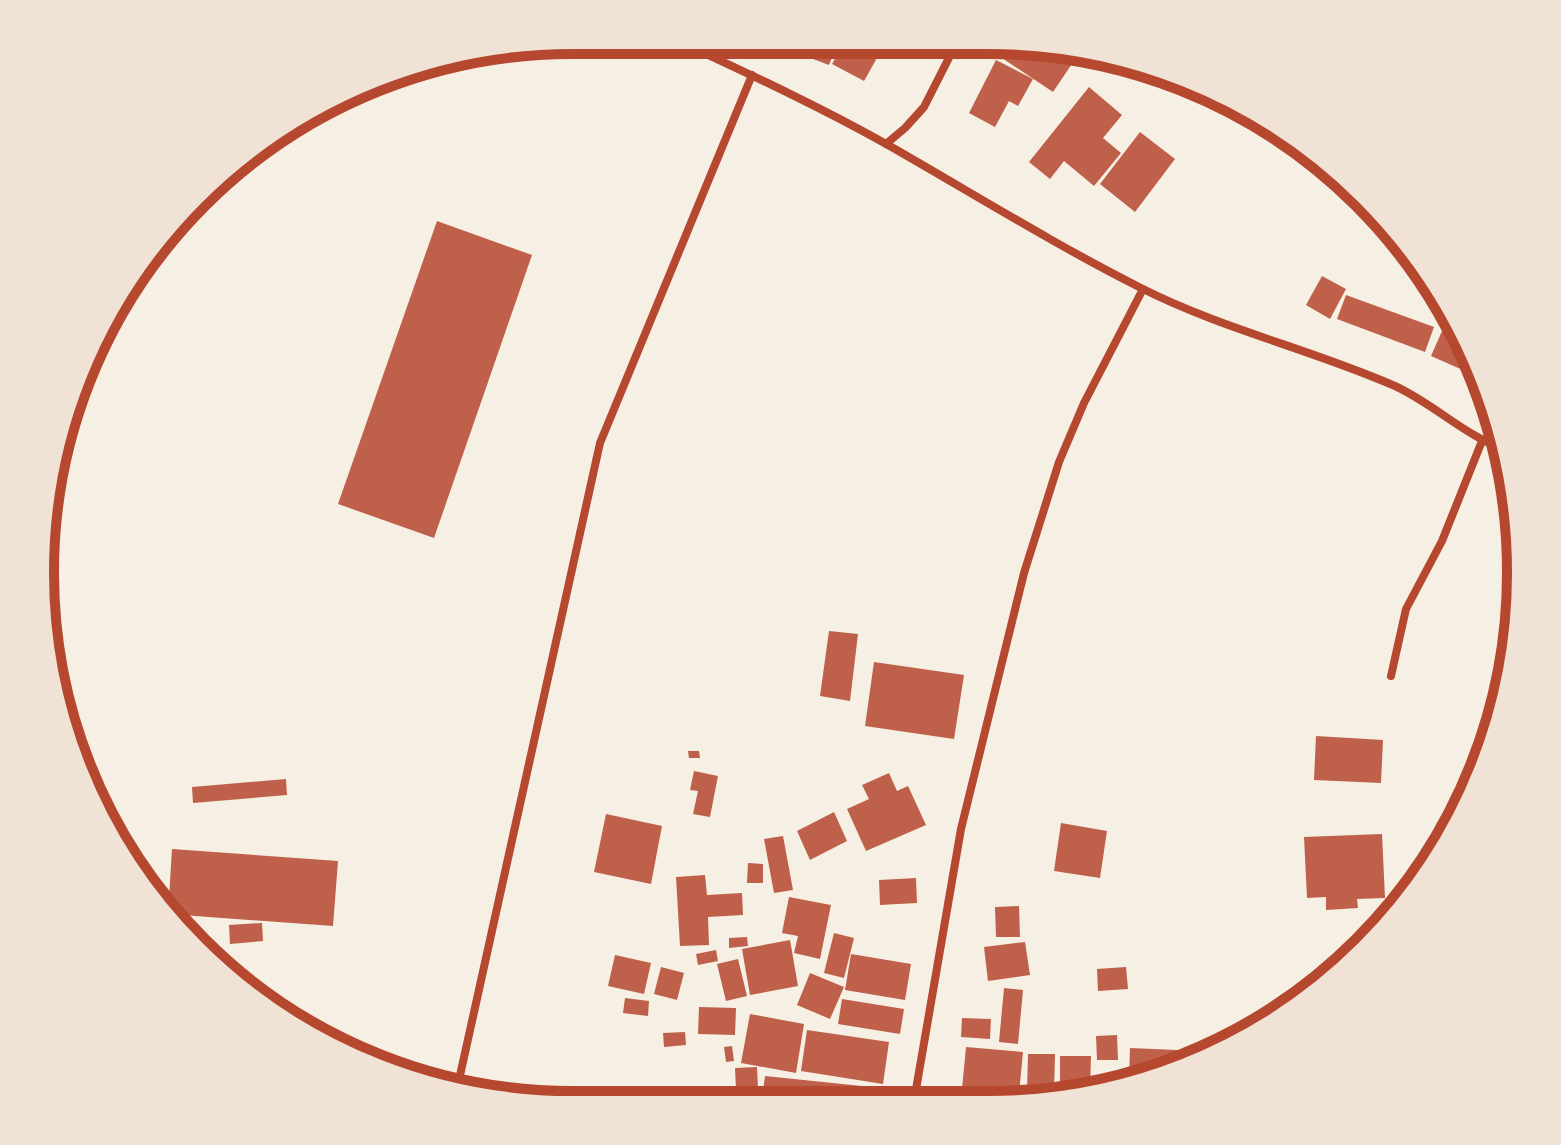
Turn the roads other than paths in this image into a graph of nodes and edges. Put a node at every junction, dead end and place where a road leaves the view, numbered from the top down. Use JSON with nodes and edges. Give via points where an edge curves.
{"nodes":[{"id":1,"x":706,"y":54,"type":"edge"},
{"id":2,"x":951,"y":54,"type":"edge"},
{"id":3,"x":752,"y":75,"type":"junction"},
{"id":4,"x":886,"y":144,"type":"junction"},
{"id":5,"x":1143,"y":289,"type":"junction"},
{"id":6,"x":1482,"y":441,"type":"junction"},
{"id":7,"x":1491,"y":444,"type":"edge"},
{"id":8,"x":1391,"y":676,"type":"dead end"},
{"id":9,"x":460,"y":1078,"type":"edge"},
{"id":10,"x":916,"y":1091,"type":"edge"}],
"edges":[{"from":1,"to":3,"type":"street"},
{"from":2,"to":4,"type":"street","via":[[924,107]]},
{"from":3,"to":4,"type":"street"},
{"from":3,"to":9,"type":"street","via":[[600,443]]},
{"from":4,"to":5,"type":"street"},
{"from":5,"to":6,"type":"street","via":[[1398,387]]},
{"from":5,"to":10,"type":"street","via":[[1059,462],[1024,573],[961,829]]},
{"from":6,"to":7,"type":"street"},
{"from":6,"to":8,"type":"street","via":[[1442,541],[1406,609]]}]}
